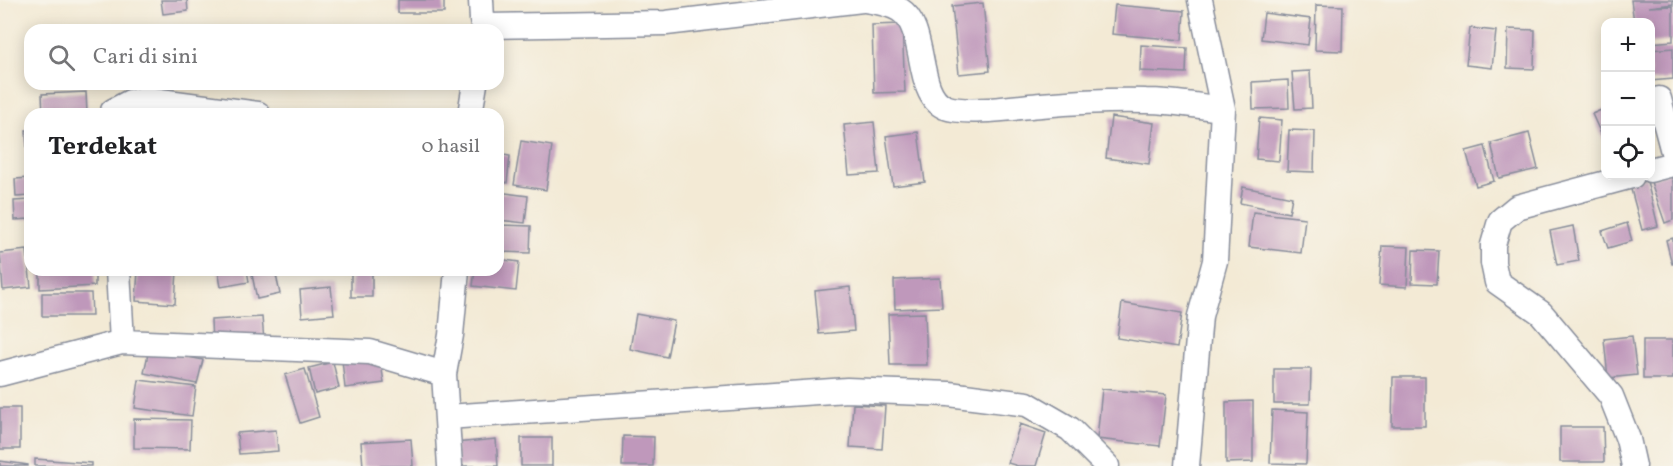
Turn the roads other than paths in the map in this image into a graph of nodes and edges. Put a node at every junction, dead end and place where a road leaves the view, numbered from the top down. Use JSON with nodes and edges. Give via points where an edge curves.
{"nodes":[{"id":1,"x":481,"y":0,"type":"edge"},
{"id":2,"x":864,"y":0,"type":"edge"},
{"id":3,"x":1200,"y":0,"type":"edge"},
{"id":4,"x":484,"y":24,"type":"edge"},
{"id":5,"x":504,"y":28,"type":"edge"},
{"id":6,"x":474,"y":90,"type":"edge"},
{"id":7,"x":1659,"y":99,"type":"dead end"},
{"id":8,"x":118,"y":108,"type":"edge"},
{"id":9,"x":213,"y":108,"type":"edge"},
{"id":10,"x":471,"y":108,"type":"edge"},
{"id":11,"x":1223,"y":109,"type":"junction"},
{"id":12,"x":1673,"y":152,"type":"edge"},
{"id":13,"x":1673,"y":164,"type":"edge"},
{"id":14,"x":1655,"y":169,"type":"edge"},
{"id":15,"x":1617,"y":180,"type":"edge"},
{"id":16,"x":118,"y":276,"type":"edge"},
{"id":17,"x":456,"y":276,"type":"edge"},
{"id":18,"x":122,"y":342,"type":"junction"},
{"id":19,"x":0,"y":374,"type":"edge"},
{"id":20,"x":444,"y":374,"type":"junction"},
{"id":21,"x":447,"y":417,"type":"junction"},
{"id":22,"x":450,"y":466,"type":"edge"},
{"id":23,"x":1107,"y":466,"type":"edge"},
{"id":24,"x":1187,"y":466,"type":"edge"},
{"id":25,"x":1634,"y":466,"type":"edge"}],
"edges":[{"from":1,"to":4,"type":"street"},
{"from":2,"to":5,"type":"street","via":[[666,23]]},
{"from":2,"to":11,"type":"street","via":[[902,11],[912,25],[931,94],[950,109],[1148,100]]},
{"from":3,"to":11,"type":"street"},
{"from":6,"to":10,"type":"street"},
{"from":7,"to":12,"type":"street"},
{"from":8,"to":9,"type":"street","via":[[145,99]]},
{"from":11,"to":24,"type":"street","via":[[1212,272],[1200,316]]},
{"from":13,"to":14,"type":"street"},
{"from":15,"to":25,"type":"street","via":[[1517,207],[1500,221],[1492,263],[1497,282],[1541,313],[1611,396]]},
{"from":16,"to":18,"type":"street"},
{"from":17,"to":20,"type":"street"},
{"from":18,"to":19,"type":"street"},
{"from":18,"to":20,"type":"street","via":[[370,352]]},
{"from":20,"to":21,"type":"street"},
{"from":21,"to":22,"type":"street"},
{"from":21,"to":23,"type":"street","via":[[847,390],[949,394],[1027,404],[1070,429]]}]}
